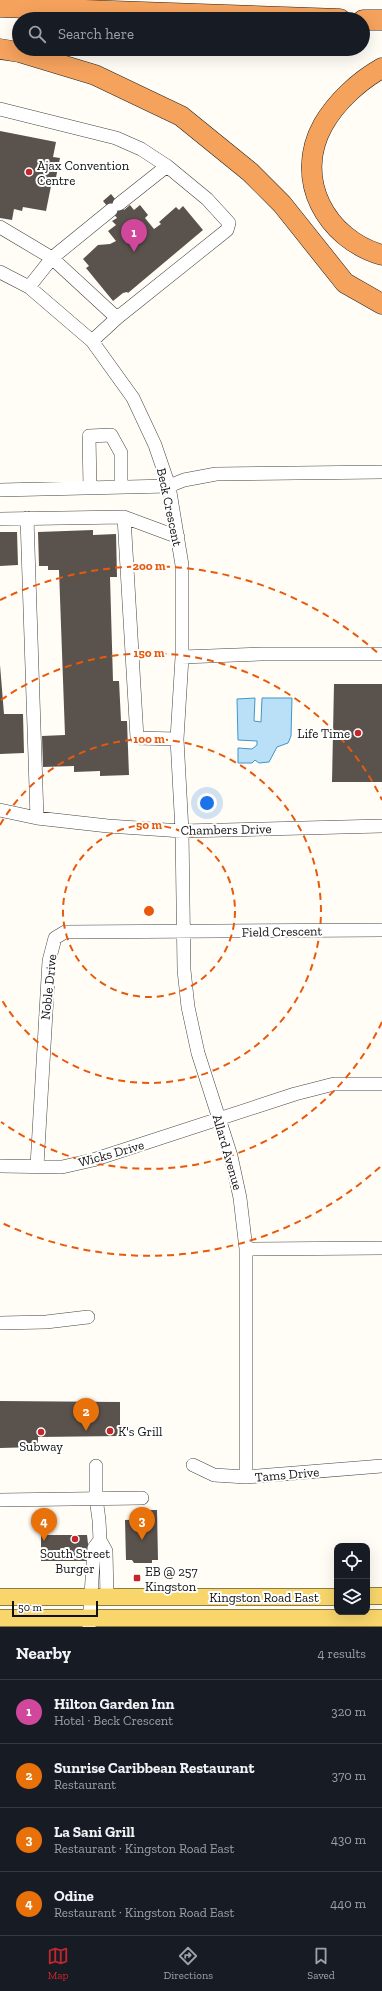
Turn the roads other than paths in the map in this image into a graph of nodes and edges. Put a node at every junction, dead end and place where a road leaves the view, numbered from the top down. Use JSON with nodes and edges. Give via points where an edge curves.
{"nodes":[{"id":1,"x":0,"y":7,"type":"edge"},
{"id":2,"x":142,"y":12,"type":"edge"},
{"id":3,"x":370,"y":20,"type":"edge"},
{"id":4,"x":382,"y":20,"type":"edge"},
{"id":5,"x":0,"y":48,"type":"edge"},
{"id":6,"x":12,"y":50,"type":"edge"},
{"id":7,"x":33,"y":56,"type":"edge"},
{"id":8,"x":382,"y":68,"type":"edge"},
{"id":9,"x":0,"y":110,"type":"edge"},
{"id":10,"x":167,"y":166,"type":"junction"},
{"id":11,"x":0,"y":227,"type":"edge"},
{"id":12,"x":382,"y":255,"type":"edge"},
{"id":13,"x":52,"y":258,"type":"junction"},
{"id":14,"x":0,"y":272,"type":"edge"},
{"id":15,"x":29,"y":287,"type":"junction"},
{"id":16,"x":382,"y":304,"type":"edge"},
{"id":17,"x":117,"y":318,"type":"junction"},
{"id":18,"x":92,"y":341,"type":"junction"},
{"id":19,"x":382,"y":472,"type":"edge"},
{"id":20,"x":121,"y":486,"type":"junction"},
{"id":21,"x":168,"y":486,"type":"junction"},
{"id":22,"x":90,"y":487,"type":"junction"},
{"id":23,"x":0,"y":490,"type":"edge"},
{"id":24,"x":124,"y":517,"type":"junction"},
{"id":25,"x":27,"y":518,"type":"junction"},
{"id":26,"x":0,"y":519,"type":"edge"},
{"id":27,"x":178,"y":537,"type":"junction"},
{"id":28,"x":382,"y":654,"type":"edge"},
{"id":29,"x":182,"y":657,"type":"junction"},
{"id":30,"x":177,"y":739,"type":"junction"},
{"id":31,"x":0,"y":810,"type":"edge"},
{"id":32,"x":37,"y":818,"type":"junction"},
{"id":33,"x":382,"y":826,"type":"edge"},
{"id":34,"x":182,"y":831,"type":"junction"},
{"id":35,"x":382,"y":930,"type":"edge"},
{"id":36,"x":182,"y":932,"type":"junction"},
{"id":37,"x":382,"y":1084,"type":"edge"},
{"id":38,"x":219,"y":1119,"type":"junction"},
{"id":39,"x":0,"y":1166,"type":"edge"},
{"id":40,"x":37,"y":1166,"type":"junction"},
{"id":41,"x":382,"y":1248,"type":"edge"},
{"id":42,"x":246,"y":1249,"type":"junction"},
{"id":43,"x":88,"y":1317,"type":"dead end"},
{"id":44,"x":0,"y":1323,"type":"edge"},
{"id":45,"x":193,"y":1465,"type":"dead end"},
{"id":46,"x":96,"y":1466,"type":"dead end"},
{"id":47,"x":382,"y":1466,"type":"edge"},
{"id":48,"x":246,"y":1477,"type":"junction"},
{"id":49,"x":96,"y":1498,"type":"junction"},
{"id":50,"x":142,"y":1498,"type":"dead end"},
{"id":51,"x":0,"y":1500,"type":"edge"},
{"id":52,"x":334,"y":1596,"type":"edge"},
{"id":53,"x":370,"y":1596,"type":"edge"},
{"id":54,"x":382,"y":1596,"type":"edge"},
{"id":55,"x":0,"y":1597,"type":"edge"},
{"id":56,"x":98,"y":1597,"type":"junction"},
{"id":57,"x":0,"y":1618,"type":"edge"},
{"id":58,"x":227,"y":1618,"type":"junction"},
{"id":59,"x":382,"y":1618,"type":"edge"},
{"id":60,"x":98,"y":1622,"type":"edge"},
{"id":61,"x":242,"y":1627,"type":"edge"}],
"edges":[{"from":1,"to":2,"type":"highway"},
{"from":3,"to":4,"type":"highway"},
{"from":5,"to":6,"type":"highway"},
{"from":7,"to":16,"type":"highway","via":[[95,75],[181,116],[250,172],[282,204],[345,282]]},
{"from":8,"to":12,"type":"highway","via":[[360,83],[330,114],[317,138],[312,165],[316,193],[327,218],[352,242]]},
{"from":9,"to":10,"type":"street","via":[[116,138],[141,149]]},
{"from":10,"to":13,"type":"street"},
{"from":10,"to":17,"type":"street","via":[[207,200],[229,223],[227,230]]},
{"from":11,"to":13,"type":"street"},
{"from":13,"to":15,"type":"street"},
{"from":13,"to":17,"type":"street"},
{"from":14,"to":15,"type":"street","name":"Beck Crescent"},
{"from":15,"to":18,"type":"street","name":"Beck Crescent"},
{"from":17,"to":18,"type":"street"},
{"from":18,"to":21,"type":"street","name":"Beck Crescent","via":[[133,398],[155,445]]},
{"from":19,"to":21,"type":"street","via":[[216,474]]},
{"from":20,"to":21,"type":"street"},
{"from":20,"to":22,"type":"street"},
{"from":20,"to":22,"type":"street","via":[[121,453],[111,435],[89,436]]},
{"from":21,"to":27,"type":"street","name":"Beck Crescent"},
{"from":22,"to":23,"type":"street"},
{"from":24,"to":25,"type":"street"},
{"from":24,"to":27,"type":"street"},
{"from":24,"to":30,"type":"street","via":[[137,738]]},
{"from":25,"to":26,"type":"street"},
{"from":25,"to":32,"type":"street"},
{"from":27,"to":29,"type":"street","name":"Beck Crescent","via":[[182,565]]},
{"from":28,"to":29,"type":"street"},
{"from":29,"to":30,"type":"street","name":"Beck Crescent"},
{"from":30,"to":34,"type":"street","name":"Beck Crescent"},
{"from":31,"to":32,"type":"street","name":"Chambers Drive"},
{"from":32,"to":34,"type":"street","name":"Chambers Drive"},
{"from":33,"to":34,"type":"street","name":"Chambers Drive"},
{"from":34,"to":36,"type":"street","name":"Allard Avenue"},
{"from":35,"to":36,"type":"street","name":"Field Crescent"},
{"from":36,"to":38,"type":"street","name":"Allard Avenue","via":[[188,1007],[198,1053]]},
{"from":36,"to":40,"type":"street","name":"Noble Drive","via":[[65,932],[55,938],[49,961]]},
{"from":37,"to":38,"type":"street","via":[[334,1084]]},
{"from":38,"to":40,"type":"street","name":"Wicks Drive","via":[[93,1160],[62,1166]]},
{"from":38,"to":42,"type":"street","name":"Allard Avenue","via":[[231,1156],[240,1198]]},
{"from":39,"to":40,"type":"street","name":"Wicks Drive"},
{"from":41,"to":42,"type":"street"},
{"from":42,"to":48,"type":"street","name":"Allard Avenue"},
{"from":43,"to":44,"type":"street","via":[[46,1322]]},
{"from":45,"to":48,"type":"street","name":"Tams Drive","via":[[214,1475]]},
{"from":46,"to":49,"type":"street"},
{"from":47,"to":48,"type":"street","name":"Tams Drive"},
{"from":49,"to":50,"type":"street"},
{"from":49,"to":51,"type":"street"},
{"from":49,"to":56,"type":"street","via":[[100,1540],[106,1551]]},
{"from":52,"to":56,"type":"main road","name":"Kingston Road East"},
{"from":53,"to":54,"type":"main road"},
{"from":55,"to":56,"type":"main road","name":"Kingston Road East"},
{"from":56,"to":60,"type":"street"},
{"from":57,"to":60,"type":"main road","name":"Kingston Road East"},
{"from":58,"to":59,"type":"main road","name":"Kingston Road East"},
{"from":58,"to":60,"type":"main road","name":"Kingston Road East"},
{"from":58,"to":61,"type":"street"}]}
